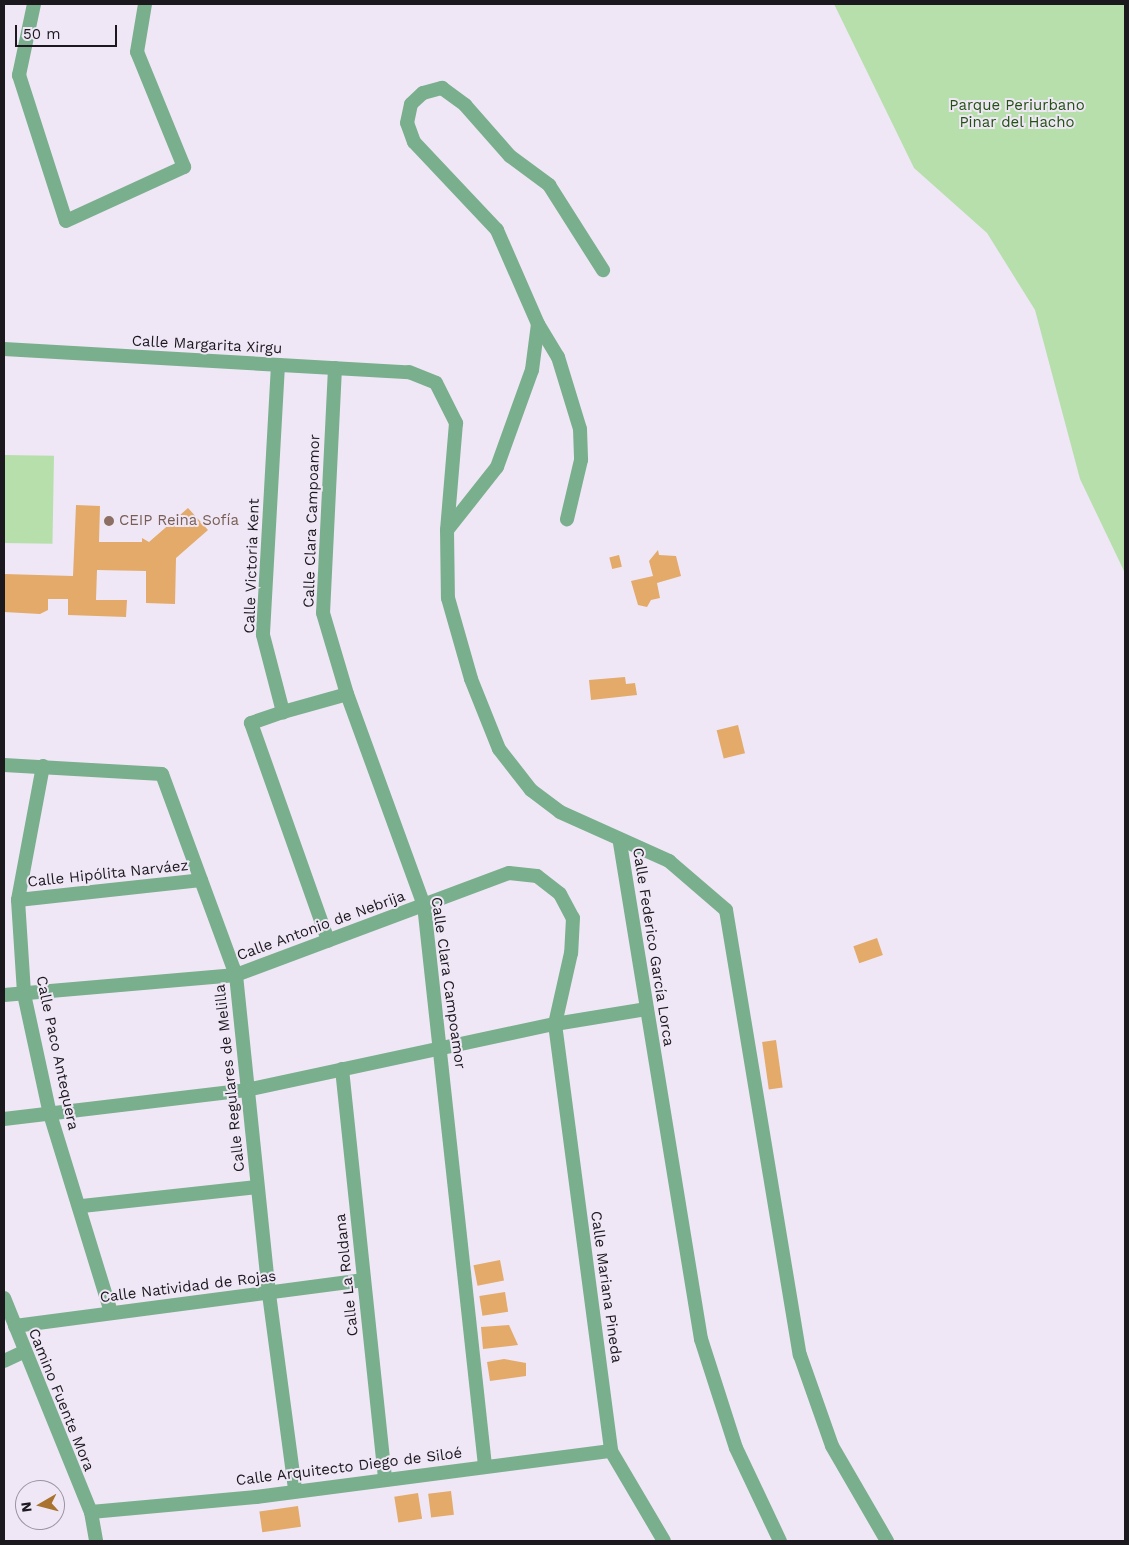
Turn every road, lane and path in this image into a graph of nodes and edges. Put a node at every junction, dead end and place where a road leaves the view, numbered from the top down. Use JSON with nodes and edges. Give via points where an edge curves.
{"nodes":[{"id":1,"x":34,"y":4,"type":"edge"},
{"id":2,"x":145,"y":4,"type":"edge"},
{"id":3,"x":603,"y":270,"type":"dead end"},
{"id":4,"x":538,"y":324,"type":"junction"},
{"id":5,"x":4,"y":349,"type":"edge"},
{"id":6,"x":278,"y":365,"type":"junction"},
{"id":7,"x":335,"y":368,"type":"junction"},
{"id":8,"x":409,"y":372,"type":"joint"},
{"id":9,"x":567,"y":519,"type":"dead end"},
{"id":10,"x":447,"y":530,"type":"junction"},
{"id":11,"x":347,"y":694,"type":"junction"},
{"id":12,"x":283,"y":712,"type":"junction"},
{"id":13,"x":4,"y":766,"type":"edge"},
{"id":14,"x":44,"y":766,"type":"junction"},
{"id":15,"x":620,"y":843,"type":"junction"},
{"id":16,"x":201,"y":880,"type":"junction"},
{"id":17,"x":18,"y":900,"type":"junction"},
{"id":18,"x":424,"y":905,"type":"junction"},
{"id":19,"x":328,"y":940,"type":"junction"},
{"id":20,"x":236,"y":975,"type":"junction"},
{"id":21,"x":24,"y":994,"type":"junction"},
{"id":22,"x":4,"y":995,"type":"edge"},
{"id":23,"x":647,"y":1009,"type":"junction"},
{"id":24,"x":555,"y":1024,"type":"junction"},
{"id":25,"x":441,"y":1046,"type":"junction"},
{"id":26,"x":342,"y":1069,"type":"junction"},
{"id":27,"x":246,"y":1090,"type":"junction"},
{"id":28,"x":50,"y":1114,"type":"junction"},
{"id":29,"x":4,"y":1119,"type":"edge"},
{"id":30,"x":257,"y":1187,"type":"junction"},
{"id":31,"x":82,"y":1206,"type":"junction"},
{"id":32,"x":364,"y":1280,"type":"junction"},
{"id":33,"x":269,"y":1294,"type":"junction"},
{"id":34,"x":4,"y":1298,"type":"edge"},
{"id":35,"x":111,"y":1312,"type":"junction"},
{"id":36,"x":15,"y":1326,"type":"junction"},
{"id":37,"x":25,"y":1351,"type":"junction"},
{"id":38,"x":4,"y":1361,"type":"edge"},
{"id":39,"x":611,"y":1451,"type":"junction"},
{"id":40,"x":485,"y":1466,"type":"junction"},
{"id":41,"x":385,"y":1478,"type":"junction"},
{"id":42,"x":295,"y":1489,"type":"junction"},
{"id":43,"x":91,"y":1512,"type":"junction"},
{"id":44,"x":96,"y":1541,"type":"edge"},
{"id":45,"x":664,"y":1541,"type":"edge"},
{"id":46,"x":780,"y":1541,"type":"edge"},
{"id":47,"x":887,"y":1541,"type":"edge"}],
"edges":[{"from":1,"to":2,"type":"street","via":[[19,75],[66,221],[184,166],[137,52]]},
{"from":3,"to":4,"type":"street","via":[[549,185],[510,156],[458,99],[442,88],[423,93],[411,104],[407,123],[414,142],[497,230]]},
{"from":4,"to":9,"type":"street","via":[[558,357],[580,430],[581,460]]},
{"from":4,"to":10,"type":"street","via":[[532,370],[497,467]]},
{"from":5,"to":6,"type":"street","name":"Calle Margarita Xirgu"},
{"from":6,"to":7,"type":"street","name":"Calle Margarita Xirgu"},
{"from":6,"to":12,"type":"street","name":"Calle Victoria Kent","via":[[263,635]]},
{"from":7,"to":8,"type":"street","name":"Calle Margarita Xirgu"},
{"from":7,"to":11,"type":"street","name":"Calle Clara Campoamor","via":[[323,613]]},
{"from":8,"to":10,"type":"street","name":"Calle Federico García Lorca","via":[[436,383],[456,423]]},
{"from":10,"to":15,"type":"street","name":"Calle Federico García Lorca","via":[[448,598],[471,679],[499,749],[531,790],[560,812]]},
{"from":11,"to":12,"type":"street"},
{"from":11,"to":18,"type":"street","name":"Calle Clara Campoamor"},
{"from":12,"to":19,"type":"street","via":[[252,723]]},
{"from":13,"to":14,"type":"street","name":"Calle Regulares de Melilla"},
{"from":14,"to":16,"type":"street","name":"Calle Regulares de Melilla","via":[[162,774]]},
{"from":14,"to":17,"type":"street","name":"Calle Paco Antequera"},
{"from":15,"to":23,"type":"street","name":"Calle Federico García Lorca"},
{"from":15,"to":47,"type":"street","via":[[669,862],[726,910],[800,1355],[832,1446]]},
{"from":16,"to":17,"type":"street","name":"Calle Hipólita Narváez"},
{"from":16,"to":20,"type":"street","name":"Calle Regulares de Melilla"},
{"from":17,"to":21,"type":"street","name":"Calle Paco Antequera"},
{"from":18,"to":19,"type":"street","name":"Calle Antonio de Nebrija"},
{"from":18,"to":24,"type":"street","name":"Calle Antonio de Nebrija","via":[[509,873],[537,876],[560,894],[573,918],[571,953]]},
{"from":18,"to":25,"type":"street","name":"Calle Clara Campoamor"},
{"from":19,"to":20,"type":"street","name":"Calle Antonio de Nebrija"},
{"from":20,"to":21,"type":"street","name":"Calle Antonio de Nebrija"},
{"from":20,"to":27,"type":"street","name":"Calle Regulares de Melilla"},
{"from":21,"to":22,"type":"street","name":"Calle Antonio de Nebrija"},
{"from":21,"to":28,"type":"street","name":"Calle Paco Antequera"},
{"from":23,"to":24,"type":"street"},
{"from":23,"to":46,"type":"street","name":"Calle Federico García Lorca","via":[[700,1339],[736,1448]]},
{"from":24,"to":25,"type":"street"},
{"from":24,"to":39,"type":"street","name":"Calle Mariana Pineda"},
{"from":25,"to":26,"type":"street"},
{"from":25,"to":40,"type":"street","name":"Calle Clara Campoamor"},
{"from":26,"to":27,"type":"street"},
{"from":26,"to":32,"type":"street","name":"Calle La Roldana"},
{"from":27,"to":28,"type":"street"},
{"from":27,"to":30,"type":"street","name":"Calle Regulares de Melilla"},
{"from":28,"to":29,"type":"street"},
{"from":28,"to":31,"type":"street","name":"Calle Paco Antequera"},
{"from":30,"to":31,"type":"street"},
{"from":30,"to":33,"type":"street","name":"Calle Regulares de Melilla"},
{"from":31,"to":35,"type":"street","name":"Calle Paco Antequera"},
{"from":32,"to":33,"type":"street","name":"Calle Natividad de Rojas"},
{"from":32,"to":41,"type":"street","name":"Calle La Roldana"},
{"from":33,"to":35,"type":"street","name":"Calle Natividad de Rojas"},
{"from":33,"to":42,"type":"street","name":"Calle Regulares de Melilla"},
{"from":34,"to":36,"type":"street","name":"Camino Fuente Mora"},
{"from":35,"to":36,"type":"street","name":"Calle Natividad de Rojas"},
{"from":36,"to":37,"type":"street","name":"Camino Fuente Mora"},
{"from":37,"to":38,"type":"street"},
{"from":37,"to":43,"type":"street","name":"Camino Fuente Mora"},
{"from":39,"to":40,"type":"street","name":"Calle Arquitecto Diego de Siloé"},
{"from":39,"to":45,"type":"street","name":"Calle Mariana Pineda"},
{"from":40,"to":41,"type":"street","name":"Calle Arquitecto Diego de Siloé"},
{"from":41,"to":42,"type":"street","name":"Calle Arquitecto Diego de Siloé"},
{"from":42,"to":43,"type":"street","name":"Calle Arquitecto Diego de Siloé"},
{"from":43,"to":44,"type":"street","name":"Camino Fuente Mora"}]}
